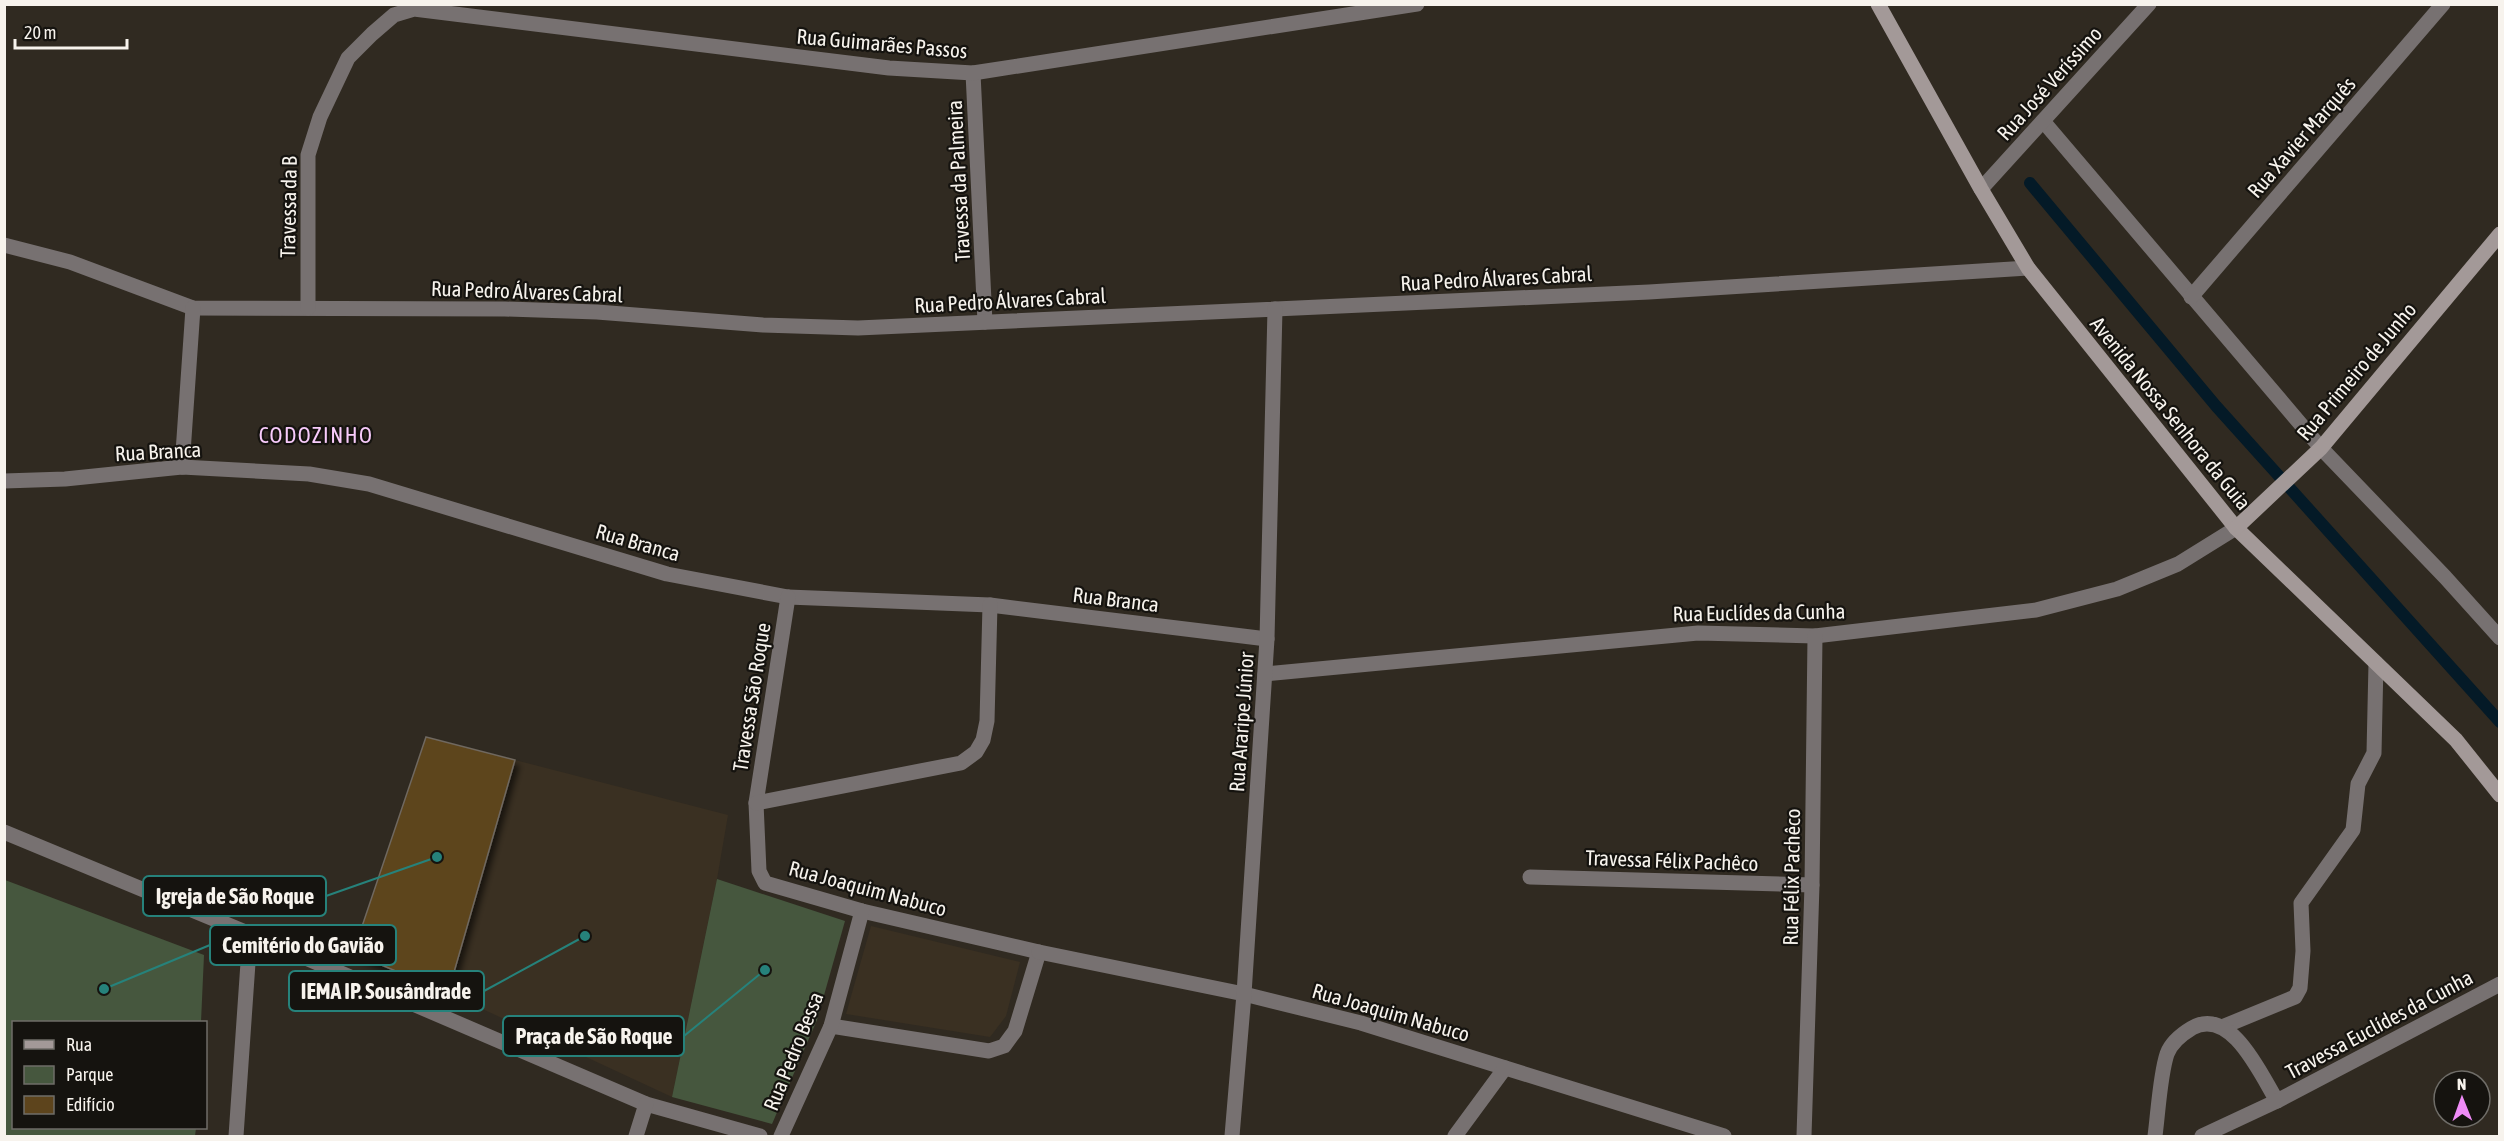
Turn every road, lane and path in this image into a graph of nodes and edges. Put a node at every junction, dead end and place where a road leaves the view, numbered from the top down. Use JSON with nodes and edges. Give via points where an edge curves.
{"nodes":[{"id":1,"x":1417,"y":4,"type":"edge"},
{"id":2,"x":1878,"y":4,"type":"edge"},
{"id":3,"x":2149,"y":4,"type":"edge"},
{"id":4,"x":2443,"y":4,"type":"edge"},
{"id":5,"x":414,"y":7,"type":"edge"},
{"id":6,"x":973,"y":73,"type":"junction"},
{"id":7,"x":2043,"y":121,"type":"junction"},
{"id":8,"x":1981,"y":189,"type":"junction"},
{"id":9,"x":2499,"y":234,"type":"edge"},
{"id":10,"x":4,"y":245,"type":"edge"},
{"id":11,"x":2028,"y":268,"type":"junction"},
{"id":12,"x":2191,"y":297,"type":"junction"},
{"id":13,"x":193,"y":308,"type":"junction"},
{"id":14,"x":308,"y":308,"type":"junction"},
{"id":15,"x":1275,"y":309,"type":"junction"},
{"id":16,"x":985,"y":322,"type":"junction"},
{"id":17,"x":2321,"y":448,"type":"junction"},
{"id":18,"x":182,"y":467,"type":"junction"},
{"id":19,"x":4,"y":481,"type":"edge"},
{"id":20,"x":2236,"y":528,"type":"junction"},
{"id":21,"x":788,"y":597,"type":"junction"},
{"id":22,"x":990,"y":605,"type":"junction"},
{"id":23,"x":1815,"y":636,"type":"junction"},
{"id":24,"x":2499,"y":638,"type":"edge"},
{"id":25,"x":1267,"y":639,"type":"junction"},
{"id":26,"x":2376,"y":663,"type":"junction"},
{"id":27,"x":1265,"y":674,"type":"junction"},
{"id":28,"x":2499,"y":795,"type":"edge"},
{"id":29,"x":756,"y":803,"type":"junction"},
{"id":30,"x":4,"y":832,"type":"edge"},
{"id":31,"x":1530,"y":877,"type":"dead end"},
{"id":32,"x":1812,"y":885,"type":"junction"},
{"id":33,"x":862,"y":911,"type":"junction"},
{"id":34,"x":250,"y":934,"type":"junction"},
{"id":35,"x":1040,"y":952,"type":"junction"},
{"id":36,"x":2499,"y":984,"type":"edge"},
{"id":37,"x":1244,"y":994,"type":"junction"},
{"id":38,"x":831,"y":1026,"type":"junction"},
{"id":39,"x":2222,"y":1027,"type":"junction"},
{"id":40,"x":1505,"y":1068,"type":"junction"},
{"id":41,"x":2277,"y":1101,"type":"junction"},
{"id":42,"x":646,"y":1104,"type":"junction"},
{"id":43,"x":236,"y":1137,"type":"edge"},
{"id":44,"x":636,"y":1137,"type":"edge"},
{"id":45,"x":760,"y":1137,"type":"edge"},
{"id":46,"x":781,"y":1137,"type":"edge"},
{"id":47,"x":1232,"y":1137,"type":"edge"},
{"id":48,"x":1455,"y":1137,"type":"edge"},
{"id":49,"x":1724,"y":1137,"type":"edge"},
{"id":50,"x":1804,"y":1137,"type":"edge"},
{"id":51,"x":2155,"y":1137,"type":"edge"},
{"id":52,"x":2202,"y":1137,"type":"edge"}],
"edges":[{"from":1,"to":6,"type":"street","name":"Rua Guimarães Passos"},
{"from":2,"to":8,"type":"street","name":"Avenida Nossa Senhora da Guia"},
{"from":3,"to":7,"type":"street","name":"Rua José Veríssimo"},
{"from":4,"to":12,"type":"street","name":"Rua Xavier Marquês"},
{"from":5,"to":6,"type":"street","name":"Rua Guimarães Passos","via":[[889,68]]},
{"from":5,"to":14,"type":"street","name":"Travessa da B","via":[[394,15],[348,58],[320,117],[308,155]]},
{"from":6,"to":16,"type":"street","name":"Travessa da Palmeira"},
{"from":7,"to":8,"type":"street","name":"Rua José Veríssimo"},
{"from":7,"to":12,"type":"street"},
{"from":8,"to":11,"type":"street","name":"Avenida Nossa Senhora da Guia"},
{"from":9,"to":17,"type":"street","name":"Rua Primeiro de Junho"},
{"from":10,"to":13,"type":"street","name":"Rua Pedro Álvares Cabral","via":[[70,262]]},
{"from":11,"to":15,"type":"street","name":"Rua Pedro Álvares Cabral","via":[[1649,292]]},
{"from":11,"to":20,"type":"street","name":"Avenida Nossa Senhora da Guia"},
{"from":12,"to":17,"type":"street"},
{"from":13,"to":14,"type":"street","name":"Rua Pedro Álvares Cabral"},
{"from":13,"to":18,"type":"street"},
{"from":14,"to":16,"type":"street","name":"Rua Pedro Álvares Cabral","via":[[517,309],[858,328]]},
{"from":15,"to":16,"type":"street","name":"Rua Pedro Álvares Cabral"},
{"from":15,"to":25,"type":"street","name":"Rua Araripe Júnior"},
{"from":17,"to":20,"type":"street","name":"Rua Primeiro de Junho"},
{"from":17,"to":24,"type":"street"},
{"from":18,"to":19,"type":"street","name":"Rua Branca"},
{"from":18,"to":21,"type":"street","name":"Rua Branca","via":[[309,474],[369,484],[667,574]]},
{"from":20,"to":23,"type":"street","name":"Rua Euclídes da Cunha","via":[[2178,564],[2127,585],[2036,610]]},
{"from":20,"to":26,"type":"street","name":"Avenida Nossa Senhora da Guia"},
{"from":21,"to":22,"type":"street","name":"Rua Branca"},
{"from":21,"to":29,"type":"street","name":"Travessa São Roque"},
{"from":22,"to":25,"type":"street","name":"Rua Branca"},
{"from":22,"to":29,"type":"street","via":[[987,721],[976,752],[961,763]]},
{"from":23,"to":27,"type":"street","name":"Rua Euclídes da Cunha","via":[[1698,633]]},
{"from":23,"to":32,"type":"street","name":"Rua Félix Pachêco"},
{"from":25,"to":27,"type":"street","name":"Rua Araripe Júnior"},
{"from":26,"to":28,"type":"street","name":"Avenida Nossa Senhora da Guia","via":[[2456,740]]},
{"from":26,"to":39,"type":"street","via":[[2374,753],[2358,784],[2353,830],[2301,903],[2300,988],[2295,997]]},
{"from":27,"to":37,"type":"street","name":"Rua Araripe Júnior"},
{"from":29,"to":33,"type":"street","name":"Rua Joaquim Nabuco","via":[[759,871],[765,883]]},
{"from":30,"to":34,"type":"street"},
{"from":31,"to":32,"type":"street","name":"Travessa Félix Pachêco"},
{"from":32,"to":50,"type":"street","name":"Rua Félix Pachêco"},
{"from":33,"to":35,"type":"street","name":"Rua Joaquim Nabuco"},
{"from":33,"to":38,"type":"street","name":"Rua Pedro Bessa"},
{"from":34,"to":42,"type":"street"},
{"from":34,"to":43,"type":"street"},
{"from":35,"to":37,"type":"street","name":"Rua Joaquim Nabuco"},
{"from":35,"to":38,"type":"street","via":[[1015,1031],[1004,1046],[989,1051]]},
{"from":36,"to":41,"type":"street","name":"Travessa Euclídes da Cunha"},
{"from":37,"to":40,"type":"street","name":"Rua Joaquim Nabuco","via":[[1361,1023]]},
{"from":37,"to":47,"type":"street","name":"Rua Araripe Júnior"},
{"from":38,"to":46,"type":"street","name":"Rua Pedro Bessa"},
{"from":39,"to":41,"type":"street","name":"Travessa Euclídes da Cunha","via":[[2236,1036]]},
{"from":39,"to":51,"type":"street","via":[[2198,1025],[2180,1035],[2167,1053]]},
{"from":40,"to":48,"type":"street"},
{"from":40,"to":49,"type":"street","name":"Rua Joaquim Nabuco"},
{"from":41,"to":52,"type":"street","name":"Travessa Euclídes da Cunha"},
{"from":42,"to":44,"type":"street"},
{"from":42,"to":45,"type":"street"}]}
